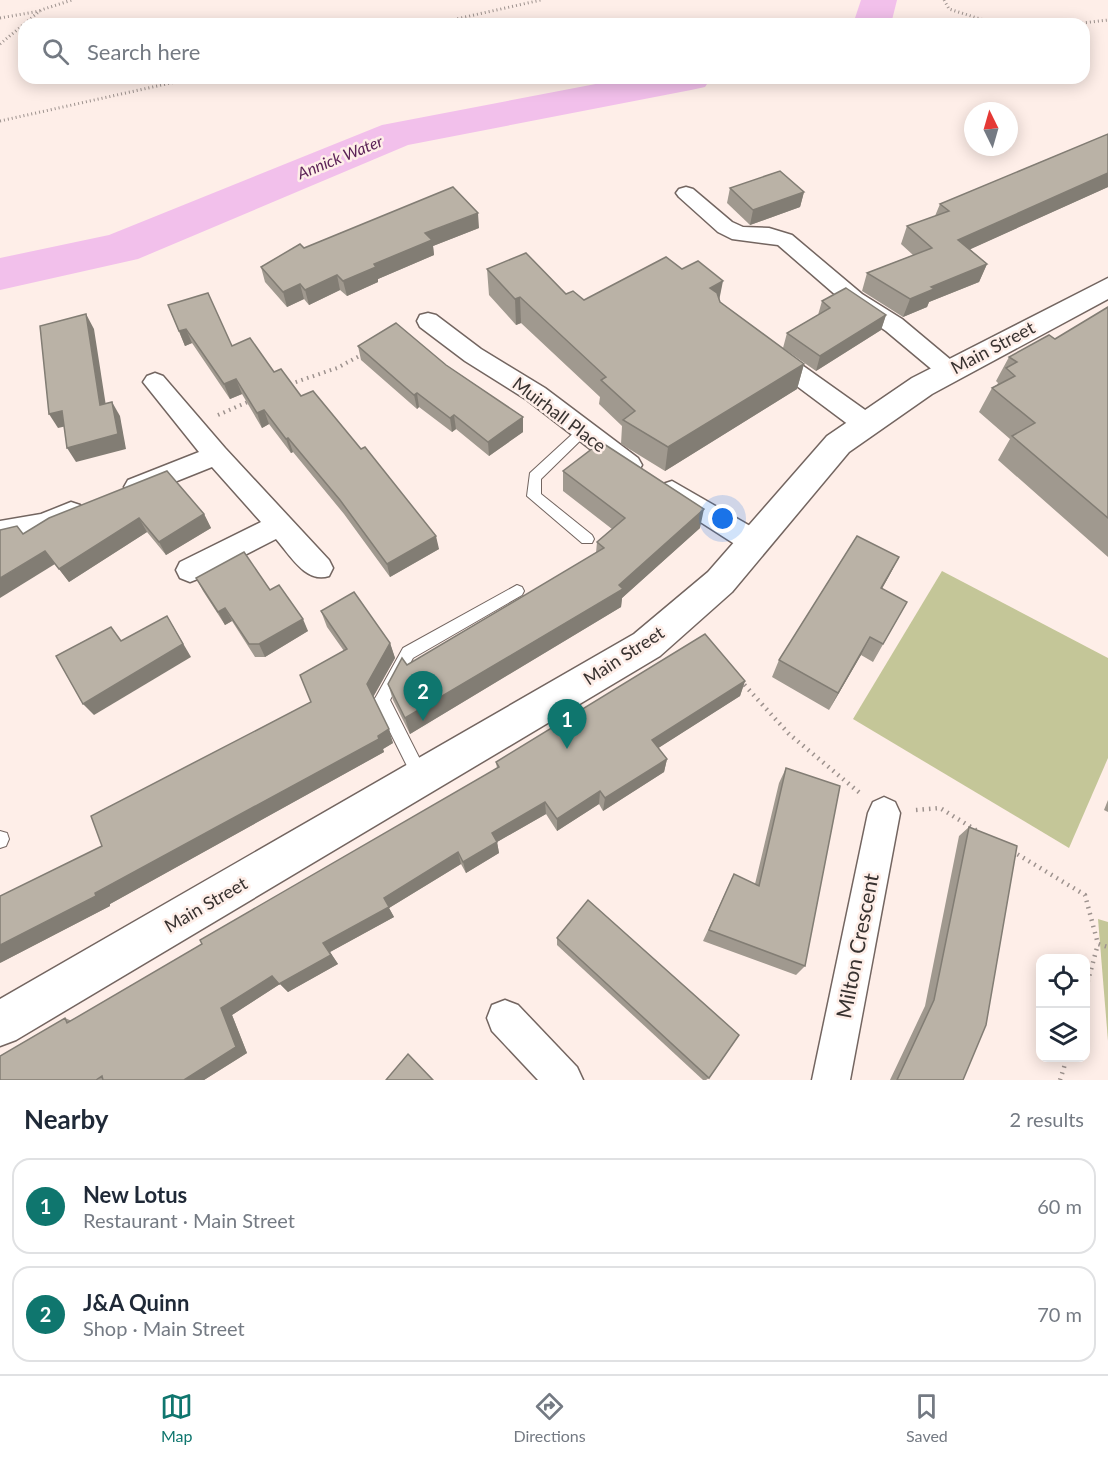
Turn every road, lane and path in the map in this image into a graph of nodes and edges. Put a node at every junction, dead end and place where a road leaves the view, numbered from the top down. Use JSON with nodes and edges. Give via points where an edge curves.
{"nodes":[{"id":1,"x":72,"y":0,"type":"edge"},
{"id":2,"x":542,"y":0,"type":"edge"},
{"id":3,"x":944,"y":0,"type":"edge"},
{"id":4,"x":41,"y":10,"type":"junction"},
{"id":5,"x":0,"y":18,"type":"edge"},
{"id":6,"x":31,"y":18,"type":"edge"},
{"id":7,"x":461,"y":18,"type":"edge"},
{"id":8,"x":977,"y":18,"type":"edge"},
{"id":9,"x":1108,"y":20,"type":"edge"},
{"id":10,"x":1090,"y":22,"type":"edge"},
{"id":11,"x":18,"y":29,"type":"edge"},
{"id":12,"x":0,"y":44,"type":"edge"},
{"id":13,"x":166,"y":84,"type":"edge"},
{"id":14,"x":0,"y":121,"type":"edge"},
{"id":15,"x":686,"y":193,"type":"dead end"},
{"id":16,"x":1108,"y":287,"type":"edge"},
{"id":17,"x":428,"y":321,"type":"dead end"},
{"id":18,"x":752,"y":341,"type":"edge"},
{"id":19,"x":369,"y":351,"type":"edge"},
{"id":20,"x":949,"y":371,"type":"junction"},
{"id":21,"x":155,"y":382,"type":"dead end"},
{"id":22,"x":279,"y":389,"type":"edge"},
{"id":23,"x":258,"y":398,"type":"edge"},
{"id":24,"x":866,"y":424,"type":"junction"},
{"id":25,"x":192,"y":426,"type":"junction"},
{"id":26,"x":583,"y":431,"type":"junction"},
{"id":27,"x":216,"y":455,"type":"junction"},
{"id":28,"x":280,"y":525,"type":"junction"},
{"id":29,"x":0,"y":532,"type":"edge"},
{"id":30,"x":587,"y":539,"type":"dead end"},
{"id":31,"x":754,"y":542,"type":"junction"},
{"id":32,"x":320,"y":568,"type":"dead end"},
{"id":33,"x":190,"y":570,"type":"dead end"},
{"id":34,"x":517,"y":591,"type":"dead end"},
{"id":35,"x":737,"y":676,"type":"edge"},
{"id":36,"x":422,"y":779,"type":"junction"},
{"id":37,"x":884,"y":813,"type":"junction"},
{"id":38,"x":988,"y":837,"type":"edge"},
{"id":39,"x":1008,"y":849,"type":"edge"},
{"id":40,"x":1098,"y":944,"type":"junction"},
{"id":41,"x":1108,"y":947,"type":"edge"},
{"id":42,"x":1090,"y":973,"type":"edge"},
{"id":43,"x":505,"y":1018,"type":"dead end"},
{"id":44,"x":0,"y":1024,"type":"edge"},
{"id":45,"x":1066,"y":1062,"type":"edge"},
{"id":46,"x":564,"y":1080,"type":"edge"},
{"id":47,"x":831,"y":1080,"type":"edge"},
{"id":48,"x":1060,"y":1080,"type":"edge"}],
"edges":[{"from":1,"to":4,"type":"path"},
{"from":2,"to":7,"type":"path"},
{"from":3,"to":8,"type":"path","via":[[949,9]]},
{"from":4,"to":5,"type":"path"},
{"from":4,"to":6,"type":"path"},
{"from":9,"to":10,"type":"path"},
{"from":11,"to":12,"type":"path"},
{"from":13,"to":14,"type":"path"},
{"from":15,"to":20,"type":"street","via":[[725,227],[739,234],[785,240],[854,299],[894,325]]},
{"from":16,"to":20,"type":"main road","name":"Main Street"},
{"from":17,"to":26,"type":"street","name":"Muirhall Place"},
{"from":18,"to":24,"type":"street"},
{"from":19,"to":22,"type":"path","via":[[337,368]]},
{"from":20,"to":24,"type":"main road","name":"Main Street"},
{"from":21,"to":25,"type":"street"},
{"from":23,"to":25,"type":"path"},
{"from":24,"to":31,"type":"main road","name":"Main Street","via":[[838,444]]},
{"from":25,"to":27,"type":"street"},
{"from":26,"to":30,"type":"lane","via":[[536,477],[534,496]]},
{"from":26,"to":31,"type":"street","name":"Muirhall Place","via":[[613,455]]},
{"from":27,"to":28,"type":"street"},
{"from":27,"to":29,"type":"street","via":[[43,524]]},
{"from":28,"to":32,"type":"street"},
{"from":28,"to":33,"type":"street"},
{"from":31,"to":36,"type":"main road","name":"Main Street","via":[[720,582],[647,645]]},
{"from":34,"to":36,"type":"lane","via":[[408,653],[382,700]]},
{"from":35,"to":37,"type":"path","via":[[789,734]]},
{"from":36,"to":44,"type":"main road","name":"Main Street"},
{"from":37,"to":38,"type":"path","via":[[940,808]]},
{"from":37,"to":47,"type":"street","name":"Milton Crescent"},
{"from":39,"to":40,"type":"path","via":[[1085,895]]},
{"from":40,"to":41,"type":"path"},
{"from":40,"to":42,"type":"path"},
{"from":43,"to":46,"type":"street"},
{"from":45,"to":48,"type":"path"}]}
